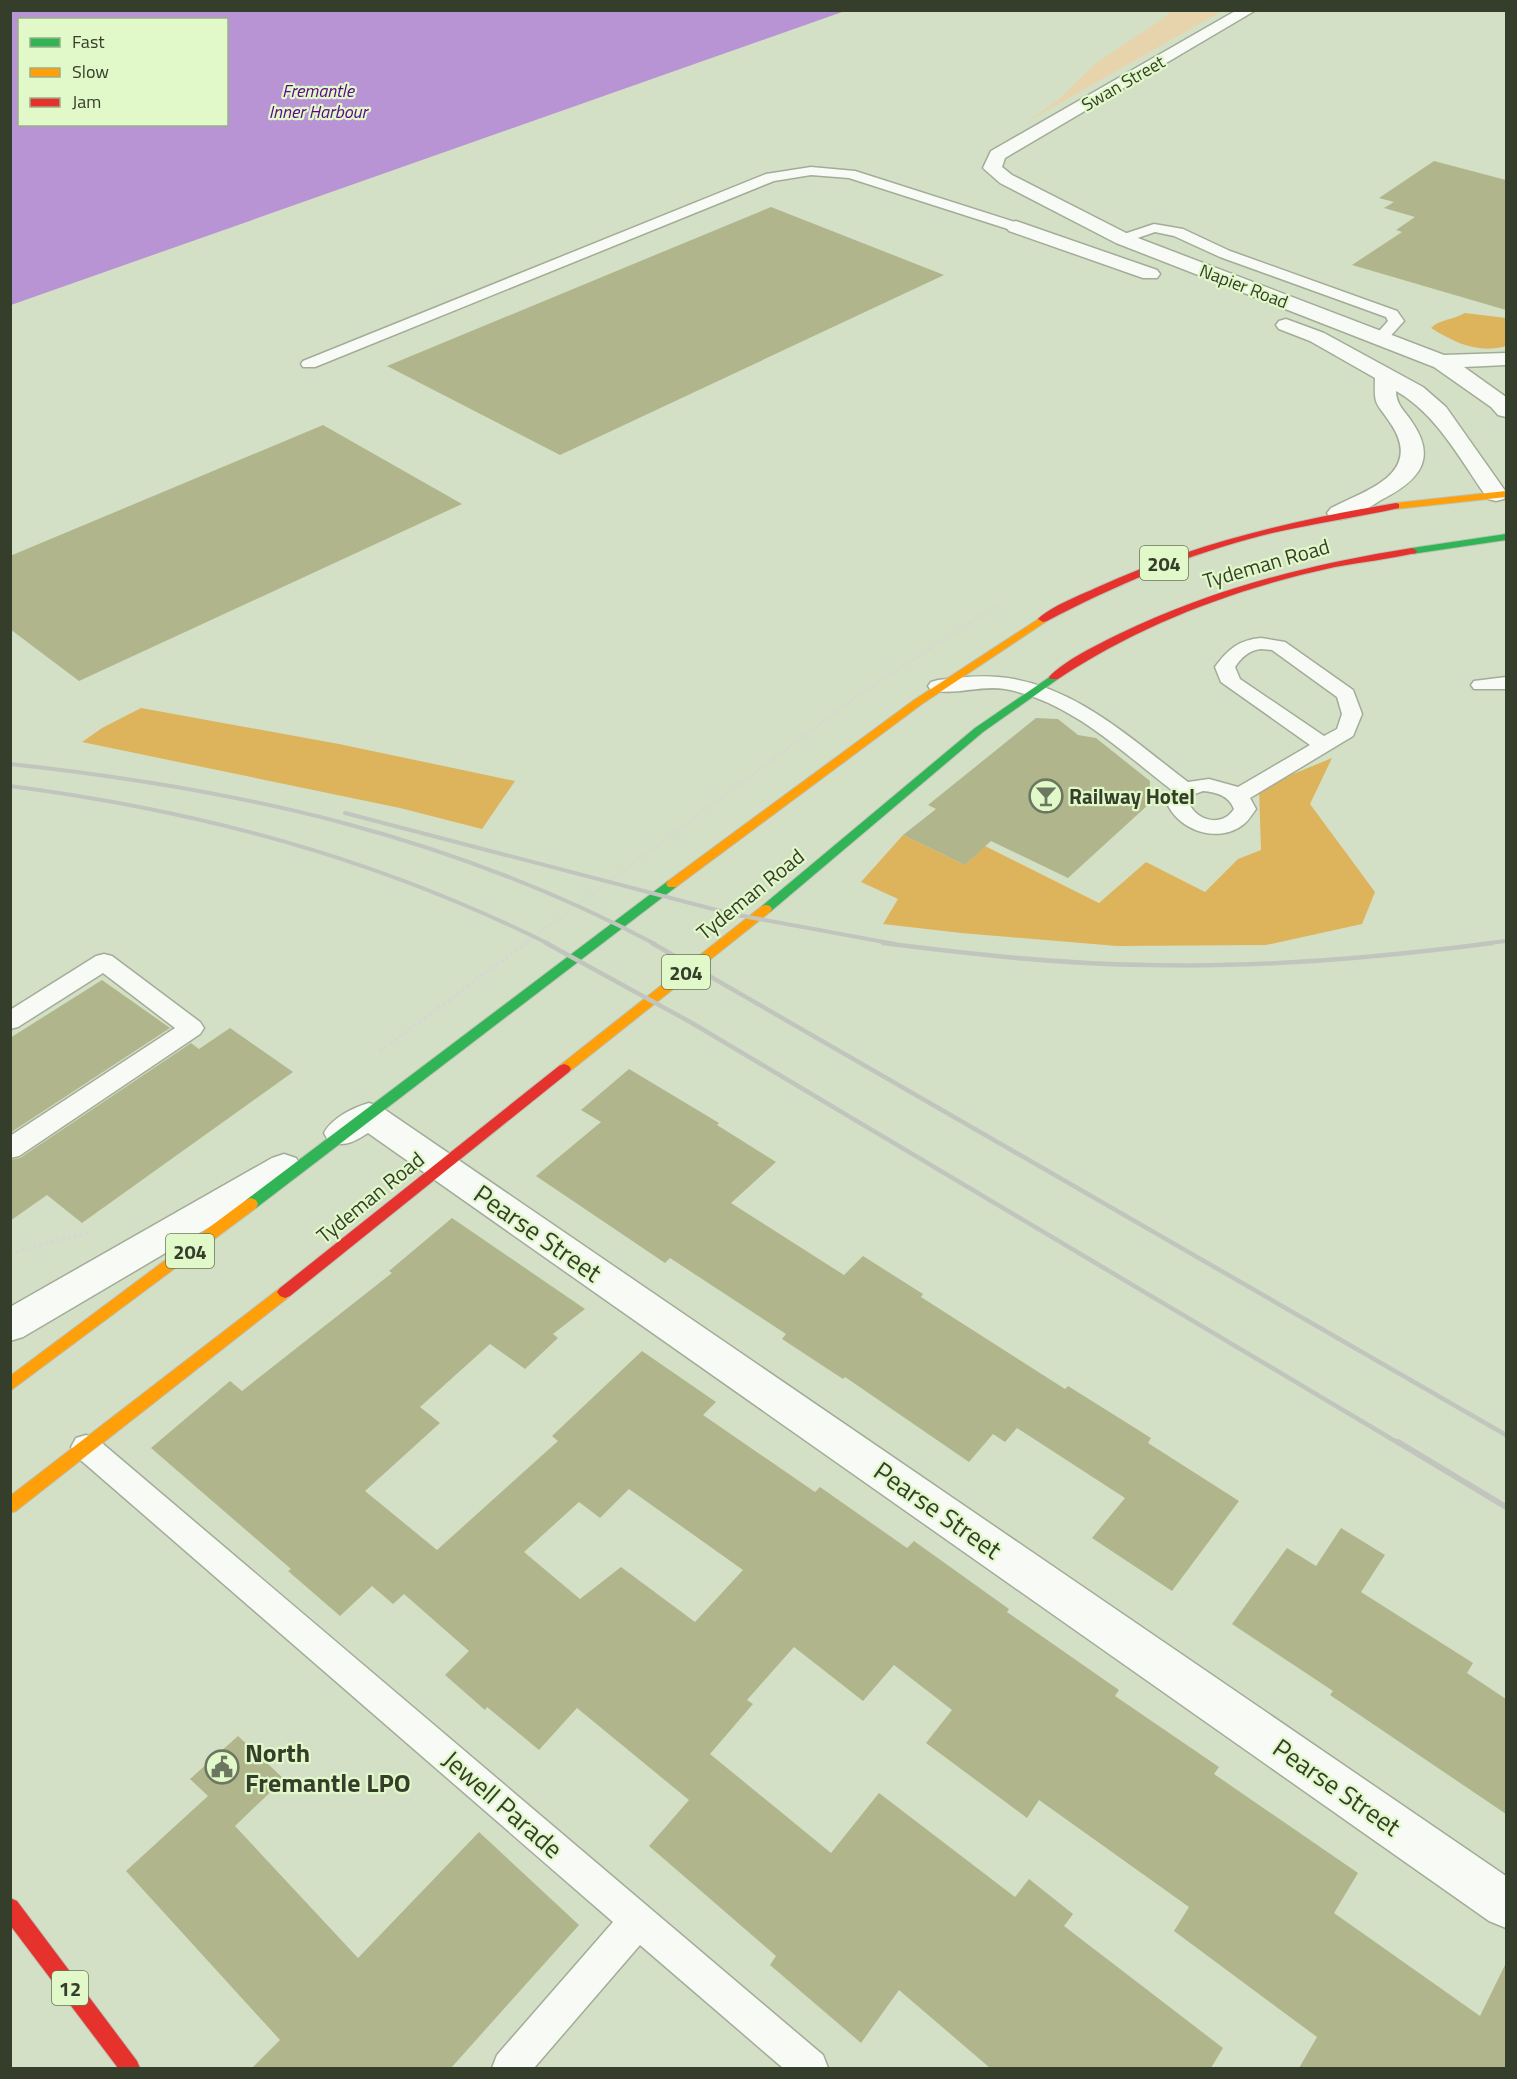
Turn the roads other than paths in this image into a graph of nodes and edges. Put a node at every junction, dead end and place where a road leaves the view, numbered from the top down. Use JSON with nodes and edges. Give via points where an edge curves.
{"nodes":[{"id":1,"x":1249,"y":10,"type":"edge"},
{"id":2,"x":997,"y":155,"type":"joint"},
{"id":3,"x":1016,"y":227,"type":"joint"},
{"id":4,"x":1123,"y":239,"type":"junction"},
{"id":5,"x":1095,"y":253,"type":"junction"},
{"id":6,"x":1173,"y":282,"type":"dead end"},
{"id":7,"x":1273,"y":321,"type":"dead end"},
{"id":8,"x":1506,"y":359,"type":"edge"},
{"id":9,"x":1442,"y":362,"type":"junction"},
{"id":10,"x":309,"y":364,"type":"dead end"},
{"id":11,"x":1386,"y":378,"type":"junction"},
{"id":12,"x":1504,"y":402,"type":"edge"},
{"id":13,"x":1497,"y":501,"type":"edge"},
{"id":14,"x":1340,"y":513,"type":"junction"},
{"id":15,"x":1506,"y":537,"type":"edge"},
{"id":16,"x":1297,"y":557,"type":"dead end"},
{"id":17,"x":1234,"y":592,"type":"junction"},
{"id":18,"x":1506,"y":683,"type":"edge"},
{"id":19,"x":1481,"y":685,"type":"dead end"},
{"id":20,"x":938,"y":686,"type":"junction"},
{"id":21,"x":1034,"y":689,"type":"junction"},
{"id":22,"x":1324,"y":745,"type":"junction"},
{"id":23,"x":1185,"y":790,"type":"junction"},
{"id":24,"x":1238,"y":796,"type":"junction"},
{"id":25,"x":10,"y":1021,"type":"edge"},
{"id":26,"x":369,"y":1116,"type":"junction"},
{"id":27,"x":10,"y":1149,"type":"edge"},
{"id":28,"x":441,"y":1166,"type":"junction"},
{"id":29,"x":10,"y":1326,"type":"edge"},
{"id":30,"x":10,"y":1385,"type":"edge"},
{"id":31,"x":86,"y":1447,"type":"junction"},
{"id":32,"x":13,"y":1505,"type":"edge"},
{"id":33,"x":10,"y":1522,"type":"edge"},
{"id":34,"x":1506,"y":1904,"type":"edge"},
{"id":35,"x":10,"y":1908,"type":"edge"},
{"id":36,"x":638,"y":1920,"type":"junction"},
{"id":37,"x":130,"y":2068,"type":"edge"},
{"id":38,"x":510,"y":2068,"type":"edge"},
{"id":39,"x":810,"y":2068,"type":"edge"}],
"edges":[{"from":1,"to":2,"type":"street","name":"Swan Street"},
{"from":2,"to":4,"type":"street","name":"Napier Road","via":[[992,168],[1006,179]]},
{"from":3,"to":5,"type":"street","name":"Napier Road"},
{"from":3,"to":10,"type":"lane","via":[[850,174],[811,171],[771,177]]},
{"from":4,"to":5,"type":"street"},
{"from":4,"to":9,"type":"street","name":"Napier Road"},
{"from":5,"to":6,"type":"street","name":"Napier Road"},
{"from":7,"to":11,"type":"street","name":"Napier Road","via":[[1317,337]]},
{"from":8,"to":9,"type":"street"},
{"from":9,"to":12,"type":"street","name":"Napier Road"},
{"from":11,"to":13,"type":"street","name":"Napier Road","via":[[1415,392],[1438,412]]},
{"from":11,"to":14,"type":"street","via":[[1384,401],[1415,445],[1411,468],[1403,478]]},
{"from":13,"to":14,"type":"main road","name":"Tydeman Road","number":"204"},
{"from":14,"to":20,"type":"main road","name":"Tydeman Road","number":"204","via":[[1232,540],[1130,576],[1080,599]]},
{"from":15,"to":17,"type":"main road","name":"Tydeman Road","number":"204","via":[[1367,557]]},
{"from":16,"to":17,"type":"main road"},
{"from":17,"to":21,"type":"main road","name":"Tydeman Road","number":"204","via":[[1109,643]]},
{"from":18,"to":19,"type":"lane"},
{"from":20,"to":21,"type":"lane","via":[[1002,682]]},
{"from":20,"to":26,"type":"main road","name":"Tydeman Road","number":"204"},
{"from":21,"to":23,"type":"lane","via":[[1096,720]]},
{"from":21,"to":28,"type":"main road","name":"Tydeman Road","number":"204","via":[[979,730],[803,880]]},
{"from":22,"to":22,"type":"lane","via":[[1231,682],[1225,667],[1234,652],[1251,644],[1278,646],[1346,694],[1353,714],[1346,732]]},
{"from":22,"to":24,"type":"lane"},
{"from":23,"to":24,"type":"lane","via":[[1211,785]]},
{"from":23,"to":24,"type":"lane","via":[[1177,801],[1182,813],[1208,826],[1237,821],[1245,809]]},
{"from":25,"to":27,"type":"lane","via":[[104,962],[192,1028]]},
{"from":26,"to":28,"type":"street","name":"Pearse Street"},
{"from":26,"to":29,"type":"street"},
{"from":26,"to":30,"type":"main road","name":"Tydeman Road","number":"204"},
{"from":28,"to":31,"type":"main road","name":"Tydeman Road","number":"204"},
{"from":28,"to":34,"type":"street","name":"Pearse Street"},
{"from":31,"to":32,"type":"main road","name":"Tydeman Road","number":"204"},
{"from":31,"to":36,"type":"lane","name":"Jewell Parade"},
{"from":32,"to":33,"type":"main road"},
{"from":35,"to":37,"type":"main road","number":"12"},
{"from":36,"to":38,"type":"lane"},
{"from":36,"to":39,"type":"lane","name":"Jewell Parade"}]}
